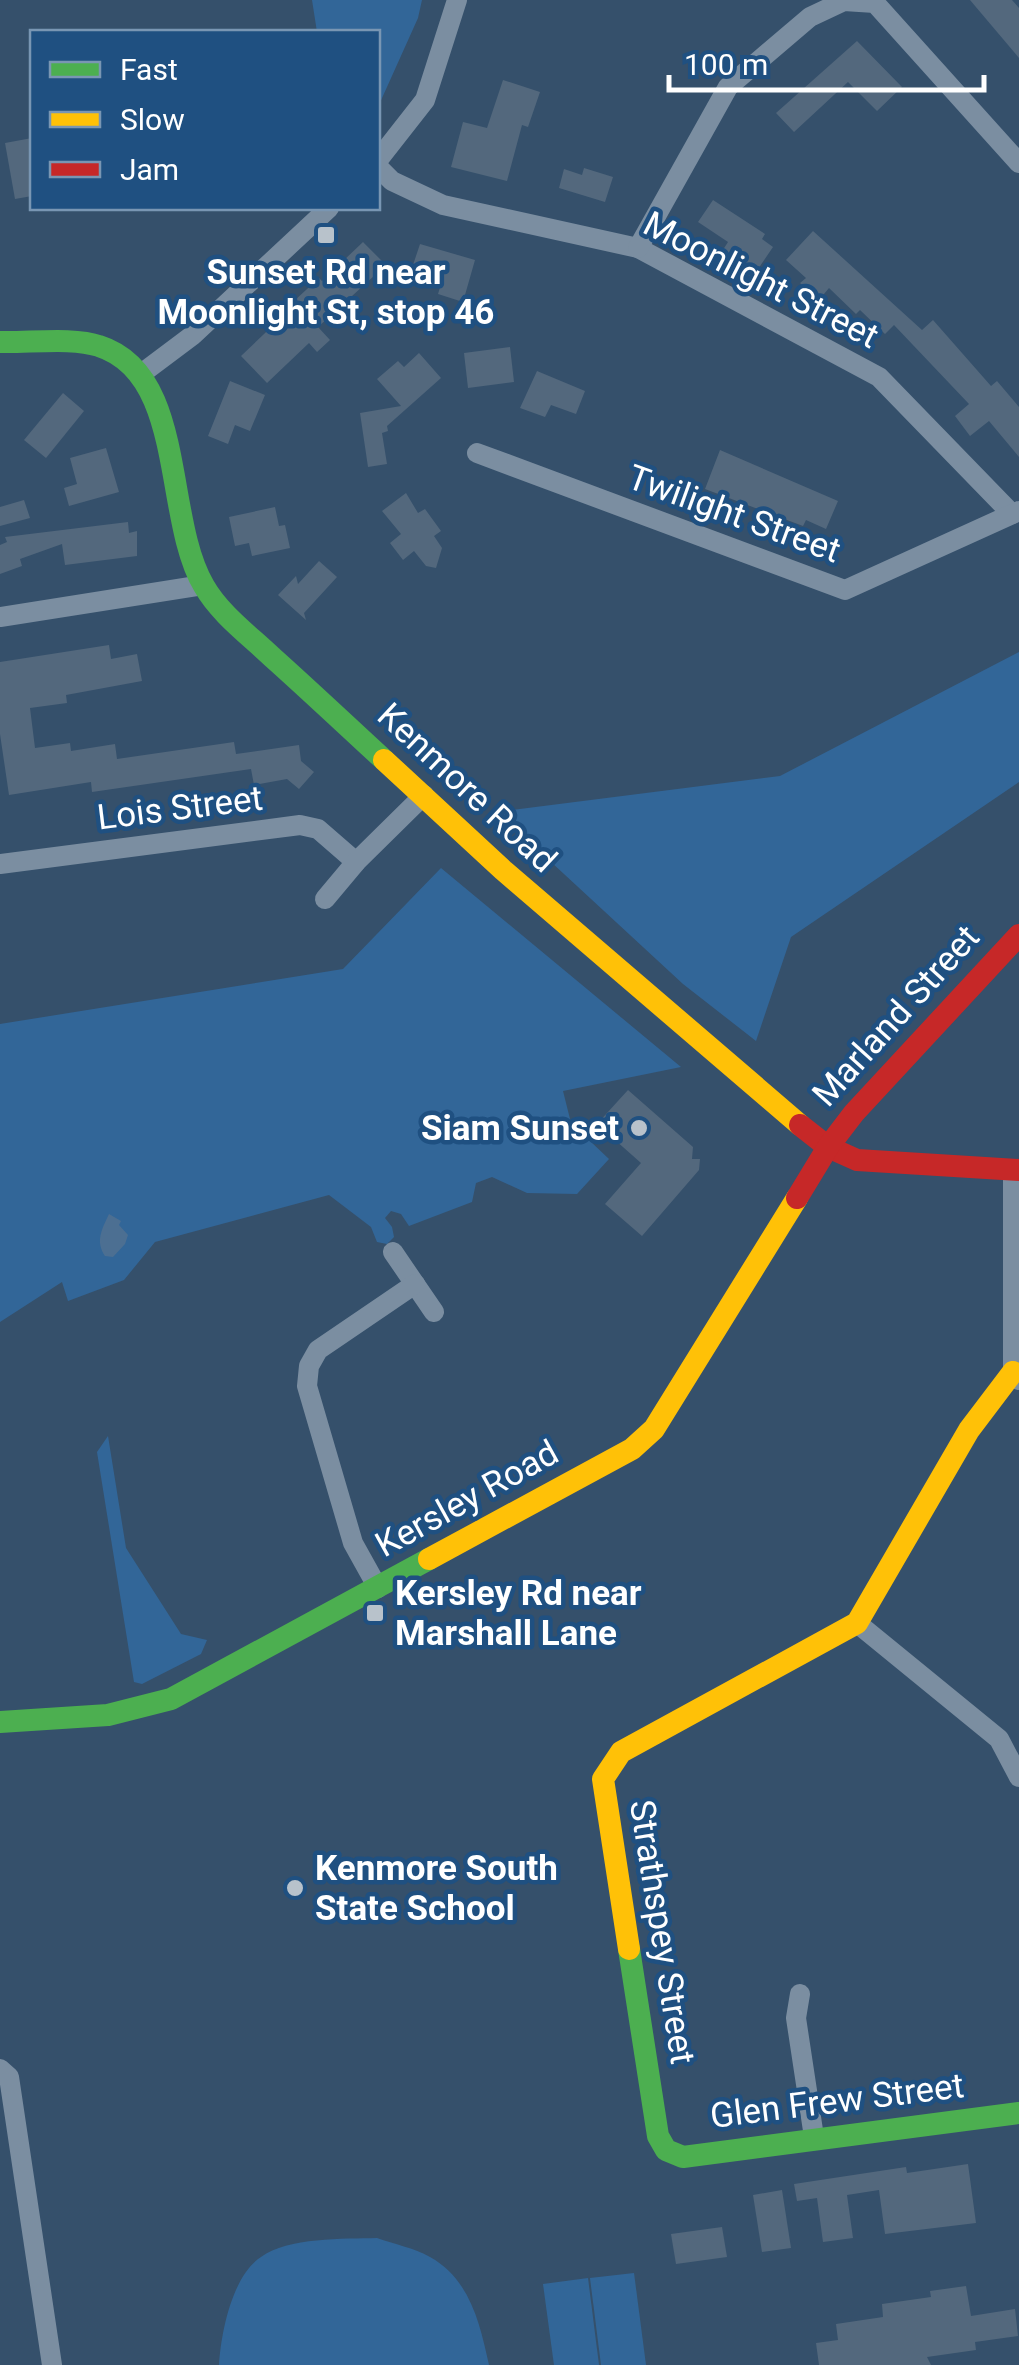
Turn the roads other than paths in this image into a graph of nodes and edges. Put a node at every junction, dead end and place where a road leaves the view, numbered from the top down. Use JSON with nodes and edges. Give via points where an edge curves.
{"nodes":[{"id":1,"x":457,"y":0,"type":"edge"},
{"id":2,"x":380,"y":157,"type":"edge"},
{"id":3,"x":1019,"y":163,"type":"edge"},
{"id":4,"x":380,"y":169,"type":"edge"},
{"id":5,"x":327,"y":210,"type":"edge"},
{"id":6,"x":638,"y":248,"type":"junction"},
{"id":7,"x":0,"y":342,"type":"edge"},
{"id":8,"x":142,"y":374,"type":"junction"},
{"id":9,"x":477,"y":453,"type":"dead end"},
{"id":10,"x":1016,"y":513,"type":"edge"},
{"id":11,"x":203,"y":584,"type":"junction"},
{"id":12,"x":0,"y":617,"type":"edge"},
{"id":13,"x":424,"y":796,"type":"junction"},
{"id":14,"x":356,"y":862,"type":"junction"},
{"id":15,"x":0,"y":864,"type":"edge"},
{"id":16,"x":324,"y":899,"type":"dead end"},
{"id":17,"x":1019,"y":934,"type":"edge"},
{"id":18,"x":828,"y":1147,"type":"junction"},
{"id":19,"x":1016,"y":1170,"type":"edge"},
{"id":20,"x":393,"y":1252,"type":"dead end"},
{"id":21,"x":414,"y":1284,"type":"junction"},
{"id":22,"x":434,"y":1312,"type":"dead end"},
{"id":23,"x":1016,"y":1376,"type":"edge"},
{"id":24,"x":378,"y":1588,"type":"junction"},
{"id":25,"x":856,"y":1623,"type":"junction"},
{"id":26,"x":0,"y":1722,"type":"edge"},
{"id":27,"x":1019,"y":1777,"type":"edge"},
{"id":28,"x":800,"y":1994,"type":"dead end"},
{"id":29,"x":0,"y":2069,"type":"edge"},
{"id":30,"x":1019,"y":2113,"type":"edge"},
{"id":31,"x":814,"y":2137,"type":"junction"},
{"id":32,"x":666,"y":2150,"type":"joint"},
{"id":33,"x":52,"y":2365,"type":"edge"}],
"edges":[{"from":1,"to":2,"type":"street","via":[[425,100]]},
{"from":3,"to":6,"type":"street","via":[[875,3],[844,1],[810,17],[728,87]]},
{"from":4,"to":6,"type":"street","name":"Moonlight Street","via":[[443,205]]},
{"from":5,"to":8,"type":"street"},
{"from":6,"to":10,"type":"street","name":"Moonlight Street","via":[[879,377]]},
{"from":7,"to":8,"type":"street","via":[[95,344]]},
{"from":8,"to":11,"type":"street","name":"Kenmore Road"},
{"from":9,"to":10,"type":"street","name":"Twilight Street","via":[[845,590]]},
{"from":11,"to":12,"type":"street"},
{"from":11,"to":13,"type":"street","name":"Kenmore Road","via":[[226,614]]},
{"from":13,"to":14,"type":"street"},
{"from":13,"to":18,"type":"street","name":"Kenmore Road","via":[[567,928]]},
{"from":14,"to":15,"type":"street","name":"Lois Street","via":[[318,828],[300,825]]},
{"from":14,"to":16,"type":"street"},
{"from":17,"to":18,"type":"street","name":"Marland Street"},
{"from":18,"to":19,"type":"street","name":"Kenmore Road","via":[[869,1163]]},
{"from":18,"to":24,"type":"street","name":"Kersley Road","via":[[654,1428],[632,1449]]},
{"from":19,"to":23,"type":"street"},
{"from":20,"to":21,"type":"street"},
{"from":21,"to":22,"type":"street"},
{"from":21,"to":24,"type":"street","via":[[318,1350],[309,1366],[307,1386],[353,1544]]},
{"from":23,"to":25,"type":"street","via":[[968,1430]]},
{"from":24,"to":26,"type":"street","name":"Kersley Road","via":[[153,1706],[97,1718]]},
{"from":25,"to":27,"type":"street","via":[[999,1739]]},
{"from":25,"to":32,"type":"street","name":"Strathspey Street","via":[[621,1752],[603,1778],[658,2136]]},
{"from":28,"to":31,"type":"street","via":[[796,2018]]},
{"from":29,"to":33,"type":"street","via":[[9,2077]]},
{"from":30,"to":31,"type":"street","name":"Glen Frew Street"},
{"from":31,"to":32,"type":"street","name":"Glen Frew Street","via":[[683,2157]]}]}
